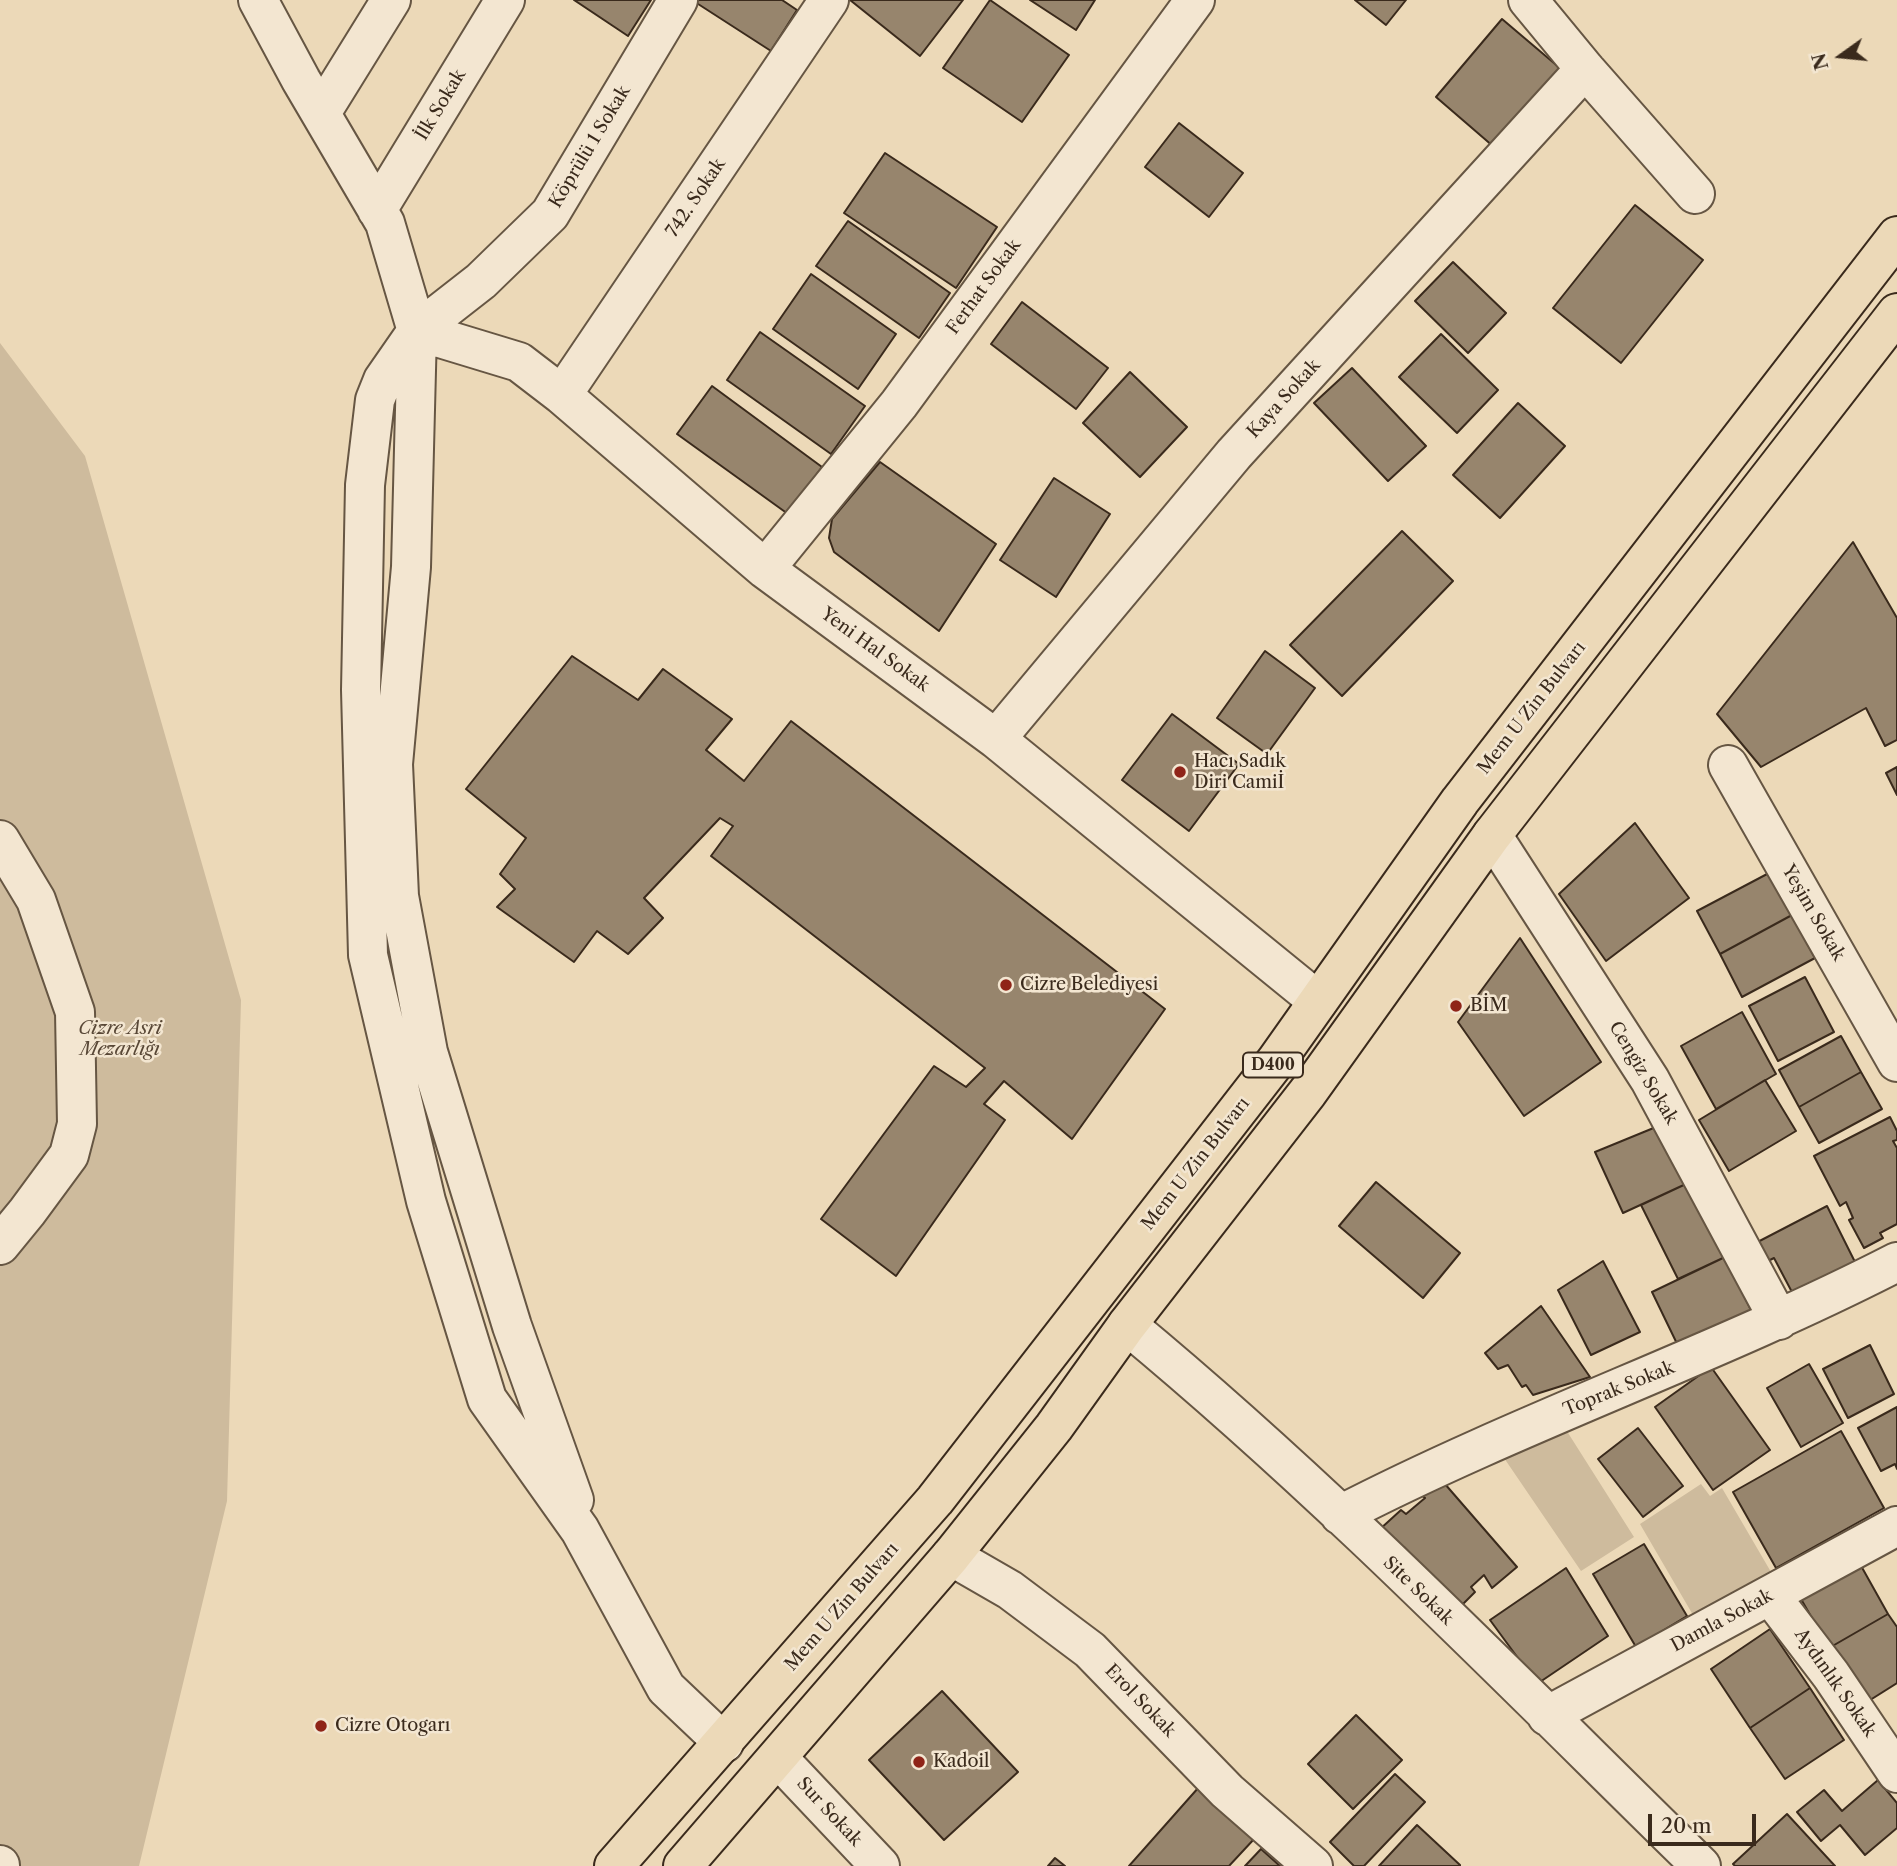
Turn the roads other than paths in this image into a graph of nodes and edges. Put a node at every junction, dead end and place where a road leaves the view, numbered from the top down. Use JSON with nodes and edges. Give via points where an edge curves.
{"nodes":[{"id":1,"x":258,"y":0,"type":"edge"},
{"id":2,"x":391,"y":0,"type":"edge"},
{"id":3,"x":505,"y":0,"type":"edge"},
{"id":4,"x":678,"y":0,"type":"edge"},
{"id":5,"x":830,"y":0,"type":"edge"},
{"id":6,"x":1195,"y":0,"type":"edge"},
{"id":7,"x":1528,"y":0,"type":"edge"},
{"id":8,"x":1585,"y":69,"type":"junction"},
{"id":9,"x":321,"y":113,"type":"junction"},
{"id":10,"x":1695,"y":194,"type":"dead end"},
{"id":11,"x":377,"y":209,"type":"junction"},
{"id":12,"x":1897,"y":236,"type":"edge"},
{"id":13,"x":1897,"y":313,"type":"edge"},
{"id":14,"x":417,"y":331,"type":"junction"},
{"id":15,"x":562,"y":395,"type":"junction"},
{"id":16,"x":765,"y":569,"type":"junction"},
{"id":17,"x":996,"y":739,"type":"junction"},
{"id":18,"x":1728,"y":765,"type":"dead end"},
{"id":19,"x":1492,"y":835,"type":"junction"},
{"id":20,"x":0,"y":840,"type":"edge"},
{"id":21,"x":1318,"y":1001,"type":"junction"},
{"id":22,"x":1897,"y":1062,"type":"edge"},
{"id":23,"x":0,"y":1245,"type":"edge"},
{"id":24,"x":1897,"y":1262,"type":"edge"},
{"id":25,"x":1779,"y":1320,"type":"junction"},
{"id":26,"x":1127,"y":1325,"type":"junction"},
{"id":27,"x":1340,"y":1515,"type":"junction"},
{"id":28,"x":1897,"y":1526,"type":"edge"},
{"id":29,"x":951,"y":1556,"type":"junction"},
{"id":30,"x":1770,"y":1595,"type":"junction"},
{"id":31,"x":1547,"y":1716,"type":"junction"},
{"id":32,"x":724,"y":1743,"type":"junction"},
{"id":33,"x":778,"y":1758,"type":"junction"},
{"id":34,"x":1897,"y":1773,"type":"edge"},
{"id":35,"x":614,"y":1866,"type":"edge"},
{"id":36,"x":683,"y":1866,"type":"edge"},
{"id":37,"x":880,"y":1866,"type":"edge"},
{"id":38,"x":1313,"y":1866,"type":"edge"},
{"id":39,"x":1701,"y":1866,"type":"edge"}],
"edges":[{"from":1,"to":9,"type":"street"},
{"from":2,"to":9,"type":"street"},
{"from":3,"to":11,"type":"street","name":"İlk Sokak"},
{"from":4,"to":14,"type":"street","name":"Köprülü 1 Sokak","via":[[550,214],[481,281]]},
{"from":5,"to":15,"type":"street","name":"742. Sokak"},
{"from":6,"to":16,"type":"street","name":"Ferhat Sokak","via":[[899,404]]},
{"from":7,"to":8,"type":"street"},
{"from":8,"to":10,"type":"street"},
{"from":8,"to":17,"type":"street","name":"Kaya Sokak","via":[[1234,454]]},
{"from":9,"to":11,"type":"street"},
{"from":11,"to":14,"type":"street"},
{"from":12,"to":21,"type":"main road","name":"Mem U Zin Bulvarı","number":"D400","via":[[1460,801]]},
{"from":13,"to":19,"type":"main road","number":"D400"},
{"from":14,"to":15,"type":"street","name":"Yeni Hal Sokak","via":[[519,362]]},
{"from":14,"to":32,"type":"street","via":[[411,567],[393,764],[399,896],[428,1052],[512,1326],[573,1494],[580,1530],[666,1688]]},
{"from":15,"to":16,"type":"street","name":"Yeni Hal Sokak"},
{"from":16,"to":17,"type":"street","name":"Yeni Hal Sokak"},
{"from":17,"to":21,"type":"street","name":"Yeni Hal Sokak"},
{"from":18,"to":22,"type":"street","name":"Yeşim Sokak"},
{"from":19,"to":25,"type":"street","name":"Cengiz Sokak","via":[[1650,1080]]},
{"from":19,"to":26,"type":"main road","number":"D400","via":[[1308,1092]]},
{"from":20,"to":23,"type":"street","via":[[36,900],[75,1012],[77,1124],[69,1155]]},
{"from":21,"to":32,"type":"main road","name":"Mem U Zin Bulvarı","number":"D400","via":[[934,1500]]},
{"from":24,"to":25,"type":"street","name":"Toprak Sokak"},
{"from":25,"to":27,"type":"street","name":"Toprak Sokak","via":[[1523,1428]]},
{"from":26,"to":27,"type":"street","name":"Site Sokak"},
{"from":26,"to":29,"type":"main road","number":"D400","via":[[1054,1427]]},
{"from":27,"to":31,"type":"street","name":"Site Sokak"},
{"from":28,"to":30,"type":"street","name":"Damla Sokak"},
{"from":29,"to":33,"type":"main road","number":"D400"},
{"from":29,"to":38,"type":"street","name":"Erol Sokak","via":[[1010,1590],[1090,1650],[1227,1791]]},
{"from":30,"to":31,"type":"street","name":"Damla Sokak"},
{"from":30,"to":34,"type":"street","name":"Aydınlık Sokak"},
{"from":31,"to":39,"type":"street","name":"Site Sokak"},
{"from":32,"to":35,"type":"main road","name":"Mem U Zin Bulvarı","number":"D400"},
{"from":33,"to":36,"type":"main road","number":"D400"},
{"from":33,"to":37,"type":"street","name":"Sur Sokak"}]}
